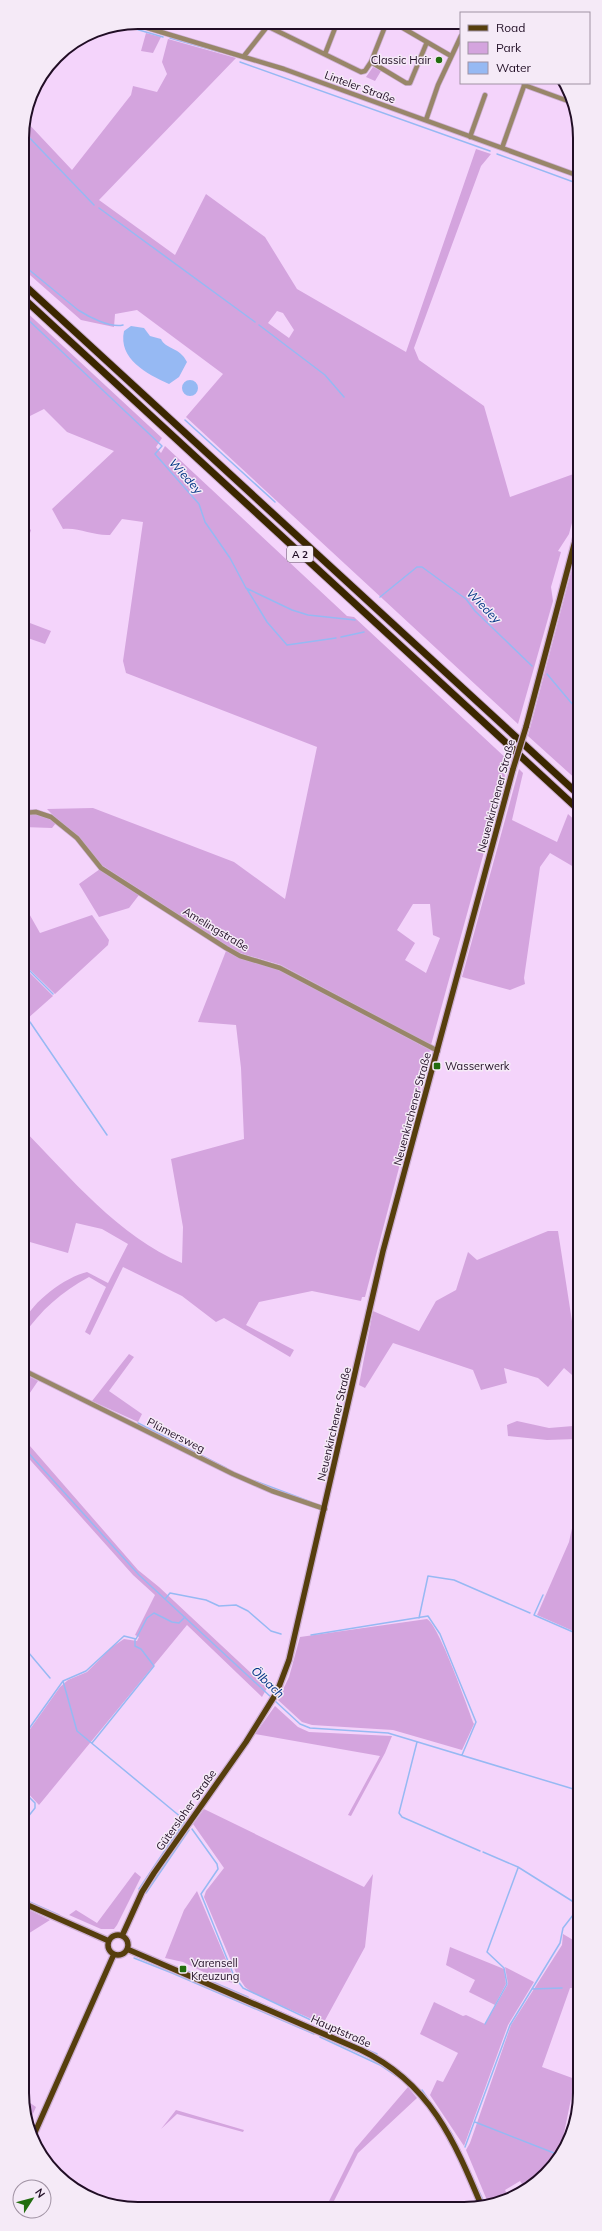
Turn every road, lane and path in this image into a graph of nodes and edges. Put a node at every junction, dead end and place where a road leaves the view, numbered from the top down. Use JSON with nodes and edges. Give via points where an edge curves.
{"nodes":[{"id":1,"x":152,"y":29,"type":"edge"},
{"id":2,"x":264,"y":29,"type":"edge"},
{"id":3,"x":278,"y":29,"type":"edge"},
{"id":4,"x":335,"y":29,"type":"edge"},
{"id":5,"x":384,"y":29,"type":"edge"},
{"id":6,"x":405,"y":29,"type":"edge"},
{"id":7,"x":460,"y":38,"type":"edge"},
{"id":8,"x":427,"y":42,"type":"junction"},
{"id":9,"x":325,"y":54,"type":"junction"},
{"id":10,"x":244,"y":56,"type":"junction"},
{"id":11,"x":451,"y":56,"type":"junction"},
{"id":12,"x":371,"y":62,"type":"junction"},
{"id":13,"x":525,"y":84,"type":"edge"},
{"id":14,"x":485,"y":95,"type":"dead end"},
{"id":15,"x":566,"y":100,"type":"edge"},
{"id":16,"x":426,"y":120,"type":"junction"},
{"id":17,"x":470,"y":137,"type":"junction"},
{"id":18,"x":502,"y":148,"type":"junction"},
{"id":19,"x":573,"y":174,"type":"edge"},
{"id":20,"x":29,"y":289,"type":"edge"},
{"id":21,"x":29,"y":303,"type":"edge"},
{"id":22,"x":573,"y":549,"type":"edge"},
{"id":23,"x":573,"y":789,"type":"edge"},
{"id":24,"x":573,"y":804,"type":"edge"},
{"id":25,"x":29,"y":812,"type":"edge"},
{"id":26,"x":438,"y":1051,"type":"junction"},
{"id":27,"x":29,"y":1373,"type":"edge"},
{"id":28,"x":325,"y":1508,"type":"junction"},
{"id":29,"x":273,"y":1699,"type":"joint"},
{"id":30,"x":29,"y":1906,"type":"edge"},
{"id":31,"x":122,"y":1936,"type":"junction"},
{"id":32,"x":109,"y":1941,"type":"junction"},
{"id":33,"x":127,"y":1949,"type":"junction"},
{"id":34,"x":114,"y":1954,"type":"junction"},
{"id":35,"x":36,"y":2130,"type":"edge"},
{"id":36,"x":479,"y":2201,"type":"edge"}],
"edges":[{"from":1,"to":10,"type":"street","name":"Linteler Straße"},
{"from":2,"to":10,"type":"street"},
{"from":3,"to":9,"type":"street"},
{"from":4,"to":9,"type":"street"},
{"from":5,"to":12,"type":"street"},
{"from":6,"to":8,"type":"street"},
{"from":7,"to":11,"type":"street"},
{"from":8,"to":11,"type":"street"},
{"from":8,"to":12,"type":"street","via":[[410,83]]},
{"from":9,"to":12,"type":"street","via":[[361,72],[365,71]]},
{"from":10,"to":16,"type":"street","name":"Linteler Straße"},
{"from":11,"to":16,"type":"street"},
{"from":13,"to":15,"type":"street"},
{"from":13,"to":18,"type":"street"},
{"from":14,"to":17,"type":"street"},
{"from":16,"to":17,"type":"street","name":"Linteler Straße"},
{"from":17,"to":18,"type":"street","name":"Linteler Straße"},
{"from":18,"to":19,"type":"street","name":"Linteler Straße"},
{"from":20,"to":23,"type":"highway","number":"A 2"},
{"from":21,"to":24,"type":"highway","number":"A 2"},
{"from":22,"to":26,"type":"main road","name":"Neuenkirchener Straße","bridge":true},
{"from":25,"to":26,"type":"street","name":"Amelingstraße","via":[[51,817],[77,838],[102,868],[226,948],[240,956],[280,968]]},
{"from":26,"to":28,"type":"main road","name":"Neuenkirchener Straße","via":[[383,1251]]},
{"from":27,"to":28,"type":"street","name":"Plümersweg","via":[[233,1474],[272,1491]]},
{"from":28,"to":29,"type":"main road","name":"Neuenkirchener Straße","via":[[290,1660]]},
{"from":29,"to":31,"type":"main road","name":"Gütersloher Straße","via":[[154,1873],[142,1892]]},
{"from":30,"to":32,"type":"main road"},
{"from":31,"to":32,"type":"main road","via":[[113,1937]]},
{"from":31,"to":33,"type":"main road","via":[[127,1942]]},
{"from":32,"to":34,"type":"main road","via":[[109,1949]]},
{"from":33,"to":34,"type":"main road","via":[[122,1954]]},
{"from":33,"to":36,"type":"main road","name":"Hauptstraße","via":[[361,2050],[400,2073],[422,2096],[449,2136]]},
{"from":34,"to":35,"type":"main road"}]}
